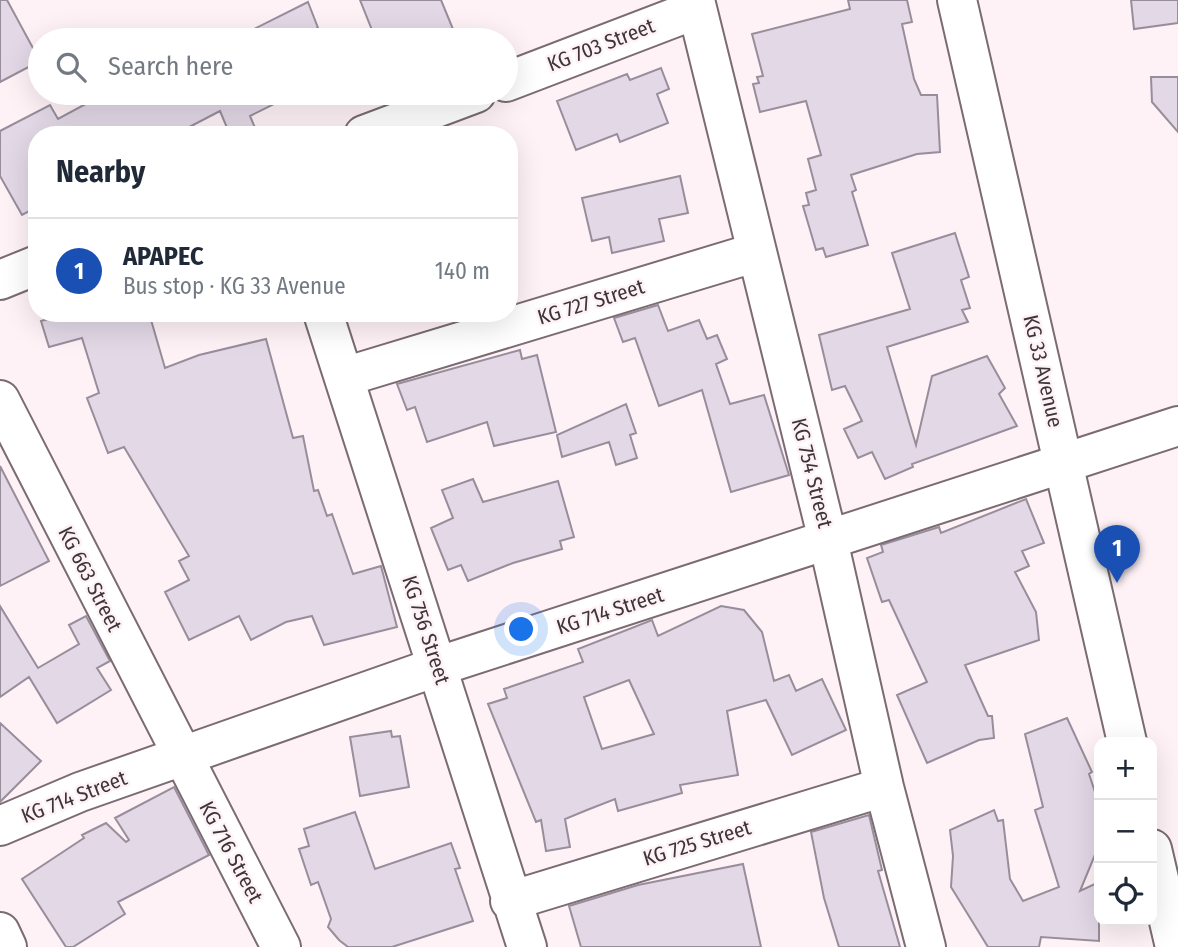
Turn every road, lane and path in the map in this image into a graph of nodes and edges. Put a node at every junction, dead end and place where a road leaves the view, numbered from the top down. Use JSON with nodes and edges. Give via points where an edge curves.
{"nodes":[{"id":1,"x":957,"y":0,"type":"edge"},
{"id":2,"x":696,"y":5,"type":"edge"},
{"id":3,"x":518,"y":77,"type":"edge"},
{"id":4,"x":444,"y":105,"type":"edge"},
{"id":5,"x":389,"y":126,"type":"edge"},
{"id":6,"x":757,"y":252,"type":"junction"},
{"id":7,"x":28,"y":269,"type":"edge"},
{"id":8,"x":0,"y":280,"type":"edge"},
{"id":9,"x":326,"y":322,"type":"edge"},
{"id":10,"x":344,"y":377,"type":"junction"},
{"id":11,"x":0,"y":400,"type":"edge"},
{"id":12,"x":1178,"y":426,"type":"edge"},
{"id":13,"x":1065,"y":464,"type":"junction"},
{"id":14,"x":828,"y":540,"type":"junction"},
{"id":15,"x":439,"y":666,"type":"junction"},
{"id":16,"x":1126,"y":737,"type":"edge"},
{"id":17,"x":181,"y":757,"type":"junction"},
{"id":18,"x":884,"y":787,"type":"junction"},
{"id":19,"x":0,"y":826,"type":"edge"},
{"id":20,"x":1155,"y":863,"type":"edge"},
{"id":21,"x":510,"y":901,"type":"junction"},
{"id":22,"x":0,"y":932,"type":"edge"},
{"id":23,"x":7,"y":947,"type":"edge"},
{"id":24,"x":281,"y":947,"type":"edge"},
{"id":25,"x":527,"y":947,"type":"edge"},
{"id":26,"x":926,"y":947,"type":"edge"},
{"id":27,"x":1175,"y":947,"type":"edge"}],
"edges":[{"from":1,"to":13,"type":"street","name":"KG 33 Avenue"},
{"from":2,"to":3,"type":"street","name":"KG 703 Street"},
{"from":2,"to":6,"type":"street","name":"KG 754 Street"},
{"from":4,"to":5,"type":"street"},
{"from":6,"to":10,"type":"street","name":"KG 727 Street"},
{"from":6,"to":14,"type":"street","name":"KG 754 Street"},
{"from":7,"to":8,"type":"street"},
{"from":9,"to":10,"type":"street","name":"KG 756 Street"},
{"from":10,"to":15,"type":"street","name":"KG 756 Street"},
{"from":11,"to":17,"type":"street","name":"KG 663 Street"},
{"from":12,"to":13,"type":"street","name":"KG 714 Street"},
{"from":13,"to":14,"type":"street","name":"KG 714 Street"},
{"from":13,"to":16,"type":"street","name":"KG 33 Avenue"},
{"from":14,"to":15,"type":"street","name":"KG 714 Street"},
{"from":14,"to":18,"type":"street","name":"KG 754 Street"},
{"from":15,"to":17,"type":"street","name":"KG 714 Street"},
{"from":15,"to":21,"type":"street","name":"KG 756 Street"},
{"from":17,"to":19,"type":"street","name":"KG 714 Street"},
{"from":17,"to":24,"type":"street","name":"KG 716 Street"},
{"from":18,"to":21,"type":"street","name":"KG 725 Street"},
{"from":18,"to":26,"type":"street","name":"KG 754 Street"},
{"from":20,"to":27,"type":"street"},
{"from":21,"to":25,"type":"street","name":"KG 756 Street"},
{"from":22,"to":23,"type":"street"}]}
